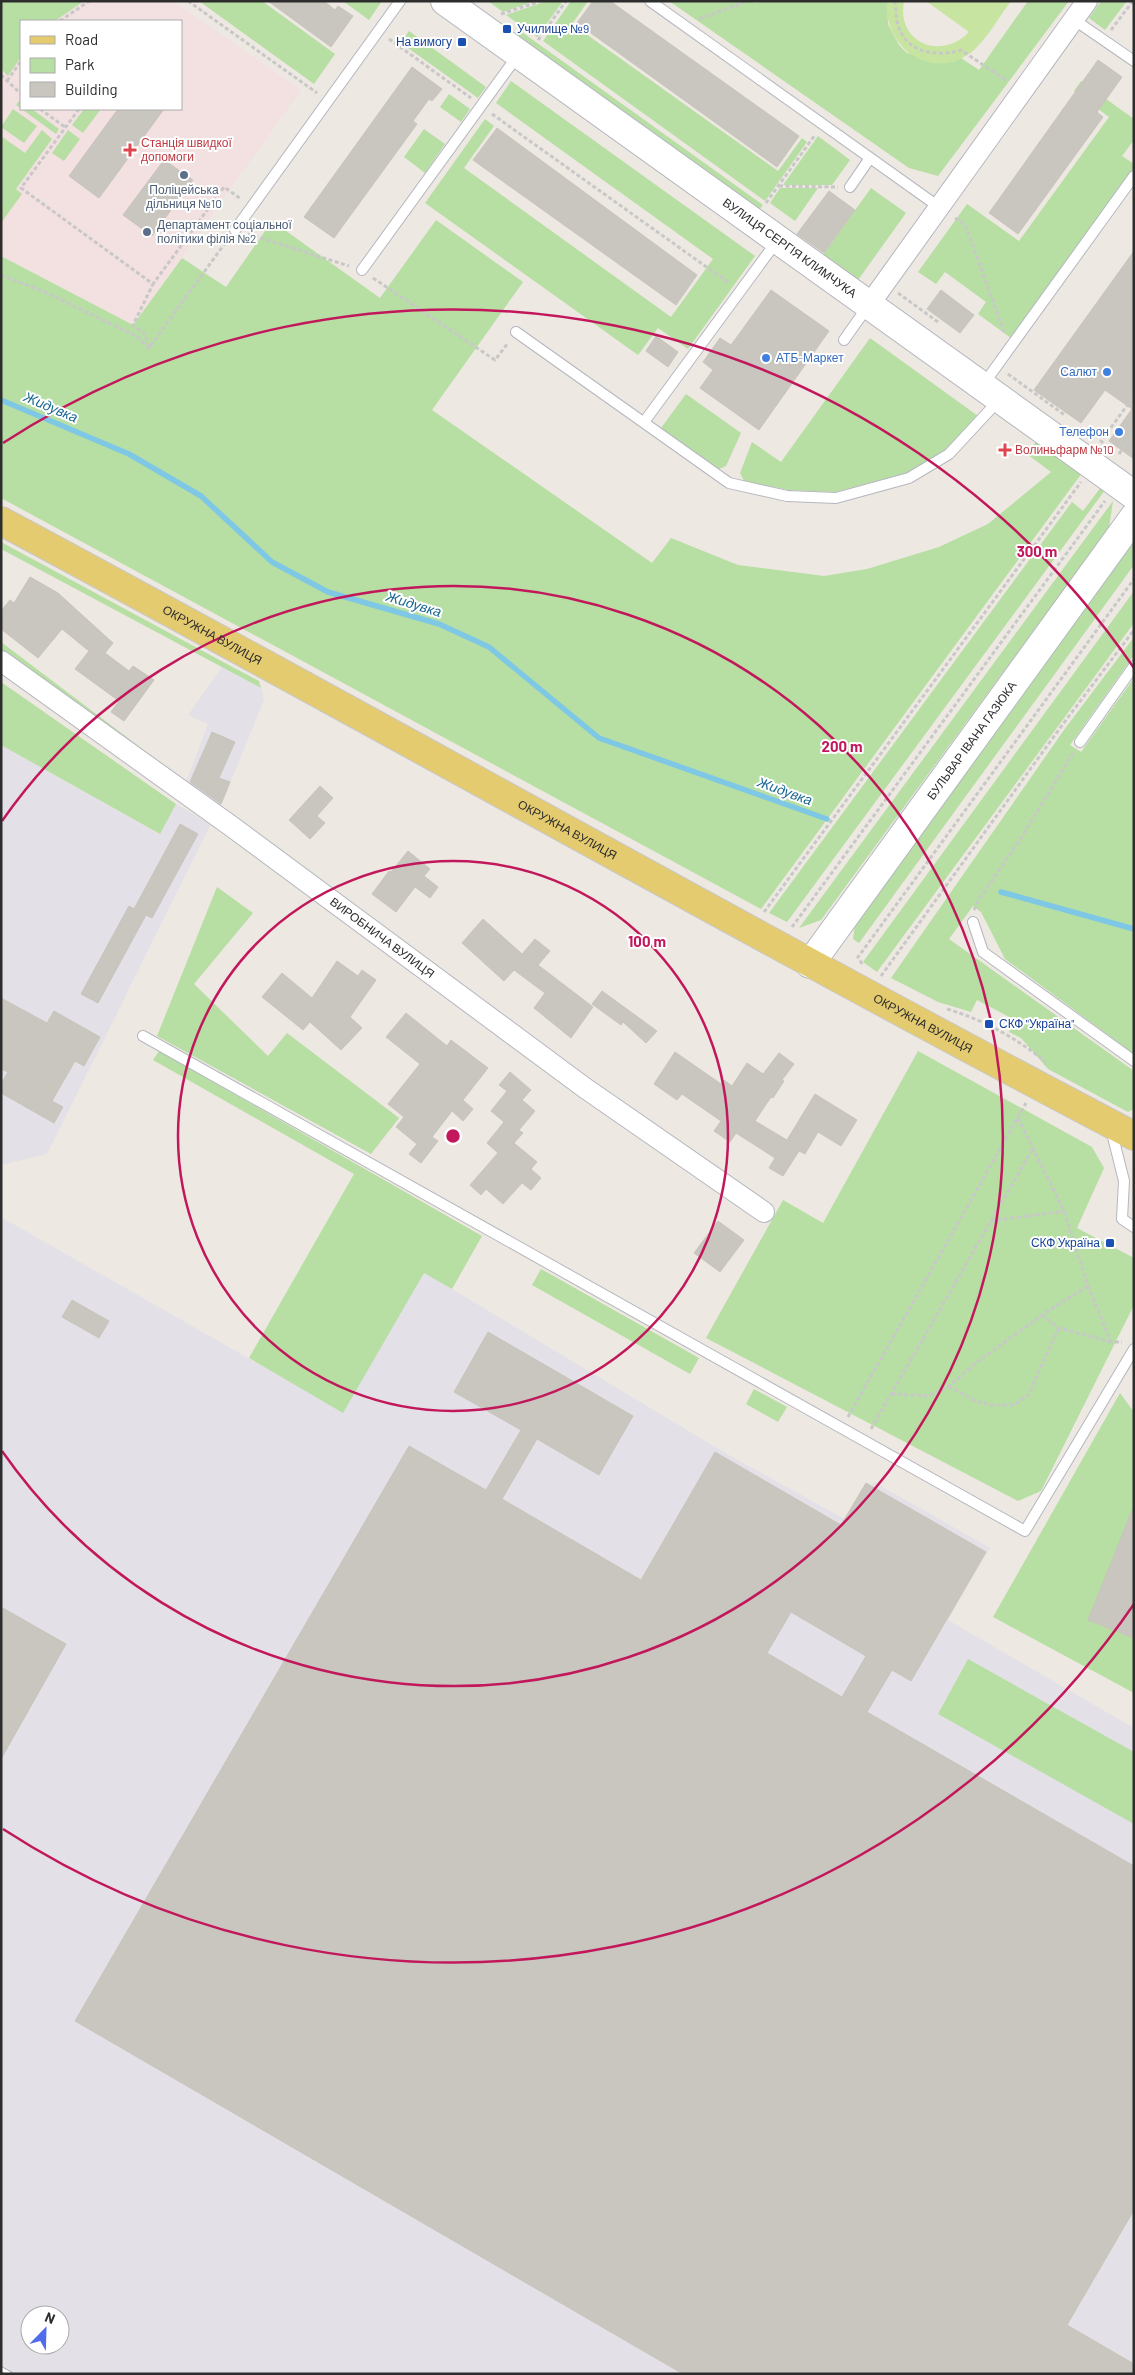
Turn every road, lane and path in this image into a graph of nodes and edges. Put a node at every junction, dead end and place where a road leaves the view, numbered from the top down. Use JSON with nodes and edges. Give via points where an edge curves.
{"nodes":[{"id":1,"x":89,"y":1,"type":"edge"},
{"id":2,"x":188,"y":1,"type":"edge"},
{"id":3,"x":400,"y":1,"type":"edge"},
{"id":4,"x":541,"y":1,"type":"edge"},
{"id":5,"x":566,"y":1,"type":"edge"},
{"id":6,"x":650,"y":1,"type":"edge"},
{"id":7,"x":748,"y":1,"type":"edge"},
{"id":8,"x":894,"y":1,"type":"edge"},
{"id":9,"x":1087,"y":1,"type":"edge"},
{"id":10,"x":1133,"y":1,"type":"edge"},
{"id":11,"x":449,"y":2,"type":"edge"},
{"id":12,"x":501,"y":14,"type":"dead end"},
{"id":13,"x":1073,"y":19,"type":"junction"},
{"id":14,"x":61,"y":20,"type":"edge"},
{"id":15,"x":689,"y":29,"type":"junction"},
{"id":16,"x":378,"y":32,"type":"junction"},
{"id":17,"x":1104,"y":40,"type":"junction"},
{"id":18,"x":528,"y":47,"type":"junction"},
{"id":19,"x":1134,"y":61,"type":"edge"},
{"id":20,"x":20,"y":63,"type":"edge"},
{"id":21,"x":1,"y":75,"type":"edge"},
{"id":22,"x":8,"y":81,"type":"junction"},
{"id":23,"x":1021,"y":92,"type":"junction"},
{"id":24,"x":20,"y":93,"type":"edge"},
{"id":25,"x":328,"y":100,"type":"junction"},
{"id":26,"x":481,"y":106,"type":"junction"},
{"id":27,"x":41,"y":110,"type":"edge"},
{"id":28,"x":78,"y":110,"type":"edge"},
{"id":29,"x":823,"y":125,"type":"junction"},
{"id":30,"x":65,"y":127,"type":"junction"},
{"id":31,"x":870,"y":158,"type":"junction"},
{"id":32,"x":1134,"y":176,"type":"edge"},
{"id":33,"x":778,"y":186,"type":"junction"},
{"id":34,"x":850,"y":187,"type":"joint"},
{"id":35,"x":251,"y":207,"type":"junction"},
{"id":36,"x":939,"y":207,"type":"junction"},
{"id":37,"x":753,"y":222,"type":"junction"},
{"id":38,"x":234,"y":230,"type":"junction"},
{"id":39,"x":778,"y":240,"type":"junction"},
{"id":40,"x":362,"y":270,"type":"junction"},
{"id":41,"x":1,"y":276,"type":"edge"},
{"id":42,"x":884,"y":283,"type":"junction"},
{"id":43,"x":153,"y":284,"type":"junction"},
{"id":44,"x":740,"y":291,"type":"junction"},
{"id":45,"x":869,"y":305,"type":"junction"},
{"id":46,"x":938,"y":322,"type":"dead end"},
{"id":47,"x":516,"y":332,"type":"joint"},
{"id":48,"x":844,"y":340,"type":"dead end"},
{"id":49,"x":149,"y":348,"type":"junction"},
{"id":50,"x":1010,"y":349,"type":"junction"},
{"id":51,"x":994,"y":383,"type":"junction"},
{"id":52,"x":1134,"y":396,"type":"edge"},
{"id":53,"x":1069,"y":418,"type":"dead end"},
{"id":54,"x":644,"y":422,"type":"junction"},
{"id":55,"x":1134,"y":433,"type":"edge"},
{"id":56,"x":1093,"y":435,"type":"dead end"},
{"id":57,"x":1101,"y":441,"type":"junction"},
{"id":58,"x":1107,"y":445,"type":"dead end"},
{"id":59,"x":1113,"y":450,"type":"dead end"},
{"id":60,"x":1119,"y":454,"type":"junction"},
{"id":61,"x":1087,"y":474,"type":"dead end"},
{"id":62,"x":1126,"y":479,"type":"edge"},
{"id":63,"x":1134,"y":517,"type":"edge"},
{"id":64,"x":1,"y":521,"type":"edge"},
{"id":65,"x":1134,"y":579,"type":"edge"},
{"id":66,"x":1134,"y":630,"type":"edge"},
{"id":67,"x":1,"y":661,"type":"edge"},
{"id":68,"x":1134,"y":666,"type":"edge"},
{"id":69,"x":1080,"y":742,"type":"joint"},
{"id":70,"x":763,"y":914,"type":"dead end"},
{"id":71,"x":973,"y":922,"type":"joint"},
{"id":72,"x":791,"y":927,"type":"dead end"},
{"id":73,"x":810,"y":964,"type":"junction"},
{"id":74,"x":868,"y":970,"type":"dead end"},
{"id":75,"x":875,"y":973,"type":"dead end"},
{"id":76,"x":881,"y":977,"type":"junction"},
{"id":77,"x":889,"y":981,"type":"dead end"},
{"id":78,"x":945,"y":1008,"type":"dead end"},
{"id":79,"x":143,"y":1036,"type":"dead end"},
{"id":80,"x":1134,"y":1061,"type":"edge"},
{"id":81,"x":1036,"y":1084,"type":"junction"},
{"id":82,"x":1018,"y":1117,"type":"junction"},
{"id":83,"x":1110,"y":1123,"type":"junction"},
{"id":84,"x":1134,"y":1136,"type":"edge"},
{"id":85,"x":1033,"y":1148,"type":"junction"},
{"id":86,"x":1064,"y":1211,"type":"junction"},
{"id":87,"x":764,"y":1212,"type":"dead end"},
{"id":88,"x":991,"y":1221,"type":"junction"},
{"id":89,"x":1134,"y":1227,"type":"edge"},
{"id":90,"x":1088,"y":1286,"type":"junction"},
{"id":91,"x":1042,"y":1315,"type":"junction"},
{"id":92,"x":1059,"y":1328,"type":"junction"},
{"id":93,"x":1111,"y":1342,"type":"junction"},
{"id":94,"x":1130,"y":1346,"type":"edge"},
{"id":95,"x":949,"y":1386,"type":"junction"},
{"id":96,"x":890,"y":1394,"type":"junction"},
{"id":97,"x":841,"y":1428,"type":"junction"},
{"id":98,"x":864,"y":1441,"type":"junction"}],
"edges":[{"from":1,"to":14,"type":"path"},
{"from":2,"to":25,"type":"path"},
{"from":3,"to":16,"type":"lane"},
{"from":4,"to":12,"type":"path"},
{"from":5,"to":18,"type":"path"},
{"from":6,"to":15,"type":"lane"},
{"from":7,"to":15,"type":"path","via":[[696,20]]},
{"from":8,"to":23,"type":"path","via":[[901,32],[918,50],[943,54],[961,50]]},
{"from":9,"to":13,"type":"street"},
{"from":10,"to":17,"type":"path"},
{"from":11,"to":18,"type":"street","name":"ВУЛИЦЯ СЕРГІЯ КЛИМЧУКА"},
{"from":13,"to":17,"type":"lane"},
{"from":13,"to":23,"type":"street"},
{"from":15,"to":29,"type":"lane"},
{"from":16,"to":25,"type":"lane"},
{"from":16,"to":26,"type":"path"},
{"from":17,"to":19,"type":"lane"},
{"from":18,"to":26,"type":"lane"},
{"from":18,"to":37,"type":"street","name":"ВУЛИЦЯ СЕРГІЯ КЛИМЧУКА"},
{"from":20,"to":22,"type":"path"},
{"from":21,"to":22,"type":"path"},
{"from":22,"to":24,"type":"path"},
{"from":23,"to":36,"type":"street"},
{"from":25,"to":35,"type":"lane"},
{"from":26,"to":40,"type":"lane"},
{"from":26,"to":44,"type":"path"},
{"from":27,"to":30,"type":"path"},
{"from":28,"to":30,"type":"path"},
{"from":29,"to":31,"type":"lane"},
{"from":29,"to":33,"type":"path"},
{"from":30,"to":43,"type":"path","via":[[21,188]]},
{"from":31,"to":34,"type":"lane"},
{"from":31,"to":36,"type":"lane"},
{"from":32,"to":50,"type":"lane"},
{"from":33,"to":34,"type":"path"},
{"from":33,"to":37,"type":"path"},
{"from":35,"to":38,"type":"lane"},
{"from":35,"to":43,"type":"path","via":[[224,187]]},
{"from":36,"to":42,"type":"street"},
{"from":36,"to":50,"type":"path","via":[[965,224]]},
{"from":37,"to":39,"type":"street","name":"ВУЛИЦЯ СЕРГІЯ КЛИМЧУКА"},
{"from":38,"to":40,"type":"path"},
{"from":38,"to":49,"type":"path"},
{"from":39,"to":44,"type":"lane"},
{"from":39,"to":45,"type":"street","name":"ВУЛИЦЯ СЕРГІЯ КЛИМЧУКА"},
{"from":40,"to":47,"type":"path","via":[[495,360]]},
{"from":41,"to":49,"type":"path","via":[[47,293],[136,336]]},
{"from":42,"to":45,"type":"street"},
{"from":42,"to":46,"type":"path"},
{"from":43,"to":49,"type":"path","via":[[133,325],[145,334]]},
{"from":44,"to":54,"type":"lane"},
{"from":45,"to":48,"type":"lane"},
{"from":45,"to":51,"type":"street","name":"ВУЛИЦЯ СЕРГІЯ КЛИМЧУКА"},
{"from":47,"to":54,"type":"lane"},
{"from":50,"to":51,"type":"lane"},
{"from":51,"to":53,"type":"path"},
{"from":51,"to":54,"type":"lane","via":[[949,454],[909,478],[836,498],[787,496],[729,483]]},
{"from":51,"to":62,"type":"street","name":"ВУЛИЦЯ СЕРГІЯ КЛИМЧУКА"},
{"from":52,"to":57,"type":"path"},
{"from":55,"to":60,"type":"path"},
{"from":56,"to":57,"type":"path"},
{"from":57,"to":58,"type":"path"},
{"from":59,"to":60,"type":"path"},
{"from":60,"to":62,"type":"path"},
{"from":61,"to":70,"type":"path"},
{"from":62,"to":72,"type":"path"},
{"from":63,"to":73,"type":"street","name":"БУЛЬВАР ІВАНА ГАЗЮКА"},
{"from":64,"to":73,"type":"main road","name":"ОКРУЖНА ВУЛИЦЯ"},
{"from":65,"to":74,"type":"path","via":[[858,957]]},
{"from":66,"to":76,"type":"path"},
{"from":67,"to":87,"type":"street","name":"ВИРОБНИЧА ВУЛИЦЯ","via":[[231,826],[585,1088]]},
{"from":68,"to":69,"type":"lane"},
{"from":69,"to":71,"type":"path","via":[[980,898]]},
{"from":71,"to":80,"type":"lane","via":[[983,952]]},
{"from":73,"to":81,"type":"main road","name":"ОКРУЖНА ВУЛИЦЯ"},
{"from":75,"to":76,"type":"path"},
{"from":76,"to":77,"type":"path"},
{"from":78,"to":81,"type":"path","via":[[970,1016],[1020,1041],[1049,1065]]},
{"from":79,"to":97,"type":"lane"},
{"from":81,"to":82,"type":"path"},
{"from":81,"to":83,"type":"main road","name":"ОКРУЖНА ВУЛИЦЯ"},
{"from":82,"to":85,"type":"path"},
{"from":82,"to":97,"type":"path"},
{"from":83,"to":84,"type":"main road","name":"ОКРУЖНА ВУЛИЦЯ"},
{"from":83,"to":89,"type":"lane","via":[[1124,1181],[1122,1219]]},
{"from":85,"to":86,"type":"path"},
{"from":85,"to":88,"type":"path"},
{"from":86,"to":88,"type":"path"},
{"from":86,"to":90,"type":"path"},
{"from":88,"to":96,"type":"path"},
{"from":90,"to":91,"type":"path"},
{"from":90,"to":93,"type":"path"},
{"from":91,"to":92,"type":"path"},
{"from":91,"to":95,"type":"path"},
{"from":92,"to":93,"type":"path"},
{"from":92,"to":95,"type":"path","via":[[1028,1395],[1014,1405],[975,1401]]},
{"from":93,"to":94,"type":"path"},
{"from":94,"to":98,"type":"lane","via":[[1024,1531]]},
{"from":95,"to":96,"type":"path","via":[[929,1396]]},
{"from":96,"to":98,"type":"path"},
{"from":97,"to":98,"type":"lane"}]}
